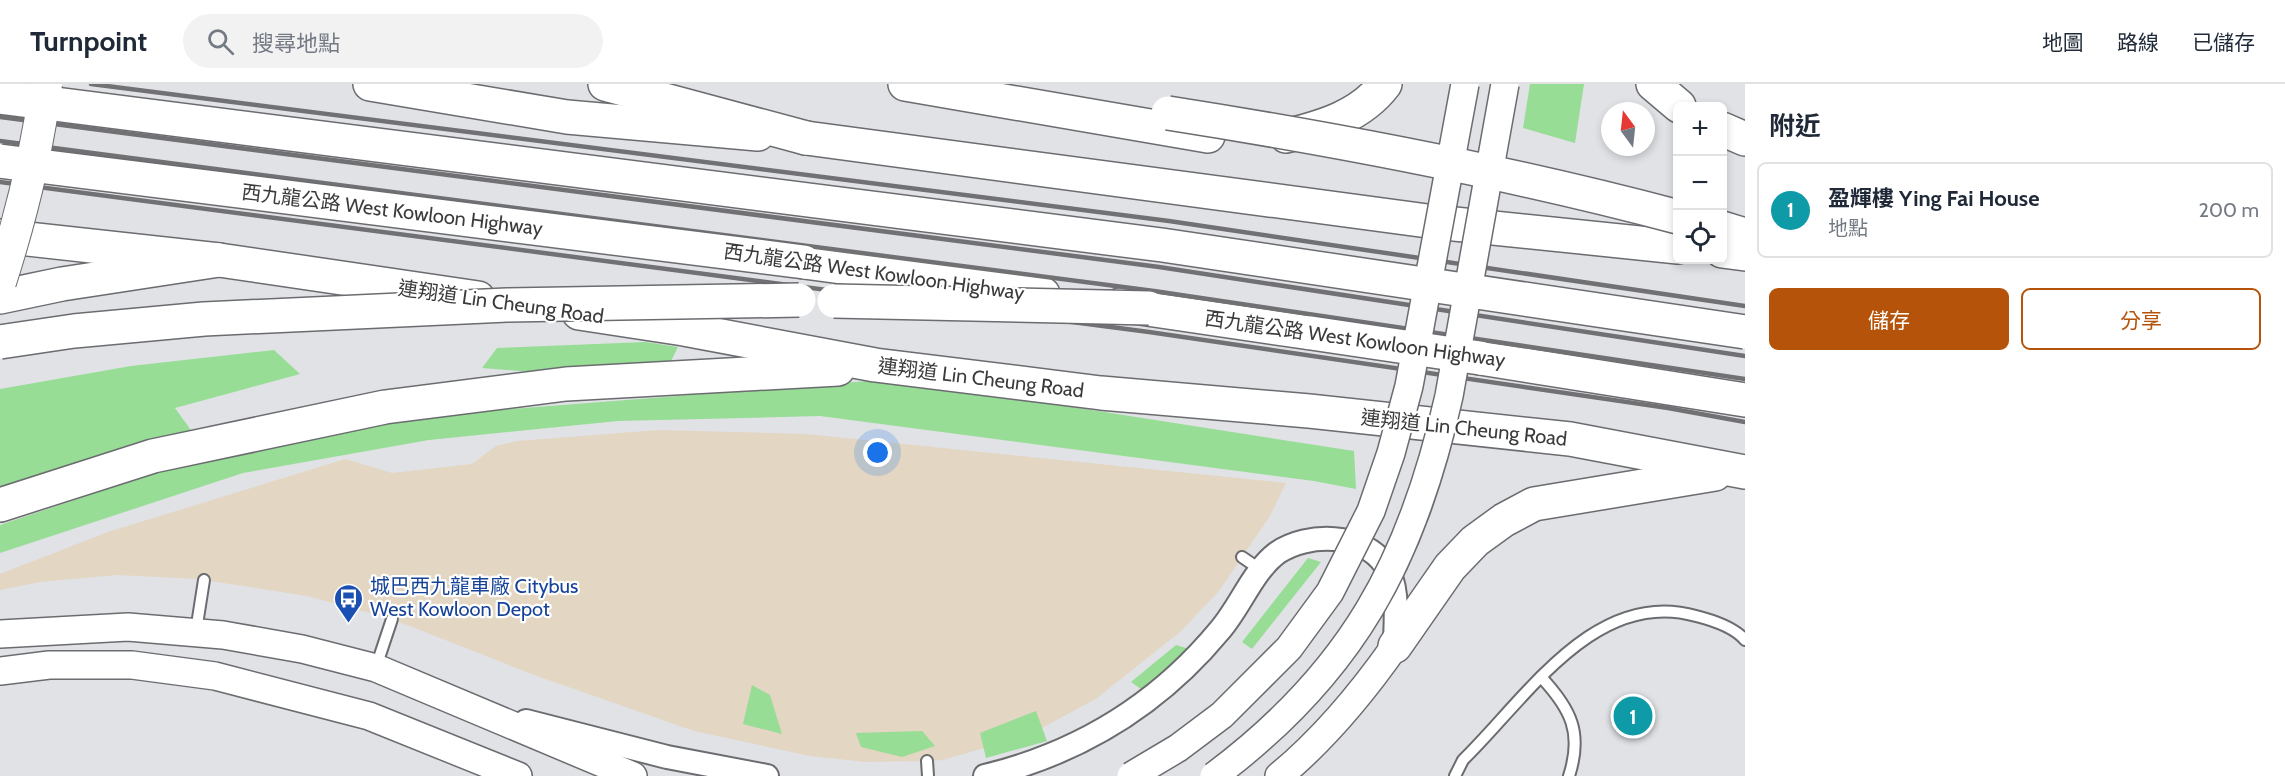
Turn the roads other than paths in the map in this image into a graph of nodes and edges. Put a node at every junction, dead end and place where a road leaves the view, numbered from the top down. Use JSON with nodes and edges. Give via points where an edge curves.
{"nodes":[{"id":1,"x":46,"y":84,"type":"edge"},
{"id":2,"x":370,"y":84,"type":"edge"},
{"id":3,"x":605,"y":84,"type":"edge"},
{"id":4,"x":905,"y":84,"type":"edge"},
{"id":5,"x":989,"y":84,"type":"edge"},
{"id":6,"x":1385,"y":84,"type":"edge"},
{"id":7,"x":1465,"y":84,"type":"edge"},
{"id":8,"x":1505,"y":84,"type":"edge"},
{"id":9,"x":1653,"y":84,"type":"edge"},
{"id":10,"x":0,"y":97,"type":"edge"},
{"id":11,"x":1674,"y":102,"type":"edge"},
{"id":12,"x":1727,"y":131,"type":"edge"},
{"id":13,"x":806,"y":138,"type":"junction"},
{"id":14,"x":1745,"y":139,"type":"edge"},
{"id":15,"x":0,"y":161,"type":"edge"},
{"id":16,"x":1673,"y":216,"type":"edge"},
{"id":17,"x":0,"y":236,"type":"edge"},
{"id":18,"x":1673,"y":247,"type":"edge"},
{"id":19,"x":219,"y":260,"type":"junction"},
{"id":20,"x":0,"y":282,"type":"edge"},
{"id":21,"x":0,"y":297,"type":"edge"},
{"id":22,"x":1149,"y":308,"type":"junction"},
{"id":23,"x":1745,"y":332,"type":"edge"},
{"id":24,"x":0,"y":342,"type":"edge"},
{"id":25,"x":875,"y":365,"type":"junction"},
{"id":26,"x":1745,"y":400,"type":"edge"},
{"id":27,"x":1741,"y":472,"type":"edge"},
{"id":28,"x":0,"y":506,"type":"edge"},
{"id":29,"x":1242,"y":557,"type":"dead end"},
{"id":30,"x":1262,"y":570,"type":"junction"},
{"id":31,"x":204,"y":580,"type":"dead end"},
{"id":32,"x":392,"y":619,"type":"dead end"},
{"id":33,"x":196,"y":632,"type":"junction"},
{"id":34,"x":0,"y":634,"type":"edge"},
{"id":35,"x":1744,"y":638,"type":"edge"},
{"id":36,"x":1395,"y":646,"type":"junction"},
{"id":37,"x":376,"y":668,"type":"junction"},
{"id":38,"x":0,"y":671,"type":"edge"},
{"id":39,"x":1541,"y":677,"type":"junction"},
{"id":40,"x":478,"y":709,"type":"junction"},
{"id":41,"x":469,"y":756,"type":"junction"},
{"id":42,"x":927,"y":761,"type":"dead end"},
{"id":43,"x":1282,"y":775,"type":"edge"},
{"id":44,"x":490,"y":776,"type":"edge"},
{"id":45,"x":518,"y":776,"type":"edge"},
{"id":46,"x":633,"y":776,"type":"edge"},
{"id":47,"x":767,"y":776,"type":"edge"},
{"id":48,"x":928,"y":776,"type":"edge"},
{"id":49,"x":985,"y":776,"type":"edge"},
{"id":50,"x":1131,"y":776,"type":"edge"},
{"id":51,"x":1214,"y":776,"type":"edge"},
{"id":52,"x":1455,"y":776,"type":"edge"},
{"id":53,"x":1569,"y":776,"type":"edge"}],
"edges":[{"from":1,"to":20,"type":"main road","bridge":true,"via":[[38,148]]},
{"from":2,"to":13,"type":"main road","via":[[567,117]]},
{"from":3,"to":13,"type":"main road"},
{"from":4,"to":6,"type":"main road","via":[[1186,133],[1250,139],[1277,138],[1337,122],[1360,108]]},
{"from":5,"to":16,"type":"main road","bridge":true,"via":[[1311,135],[1537,181]]},
{"from":7,"to":50,"type":"street","bridge":true,"via":[[1409,386],[1371,511],[1330,592],[1289,648],[1222,715]]},
{"from":8,"to":51,"type":"street","bridge":true,"via":[[1449,396],[1414,522],[1380,593],[1342,650],[1288,714]]},
{"from":9,"to":11,"type":"main road"},
{"from":10,"to":23,"type":"main road","bridge":true,"via":[[1162,245]]},
{"from":12,"to":14,"type":"main road"},
{"from":13,"to":18,"type":"main road","via":[[1435,222]]},
{"from":15,"to":22,"type":"main road","name":"西九龍公路 West Kowloon Highway","bridge":true},
{"from":17,"to":19,"type":"main road"},
{"from":19,"to":21,"type":"main road"},
{"from":19,"to":25,"type":"main road","name":"連翔道 Lin Cheung Road","via":[[684,329]]},
{"from":22,"to":24,"type":"main road","bridge":true,"via":[[775,299],[507,305],[204,319]]},
{"from":22,"to":26,"type":"main road","name":"西九龍公路 West Kowloon Highway","bridge":true},
{"from":25,"to":27,"type":"main road","name":"連翔道 Lin Cheung Road","via":[[1101,393],[1570,439]]},
{"from":25,"to":28,"type":"main road","via":[[801,373],[567,384],[385,408],[153,456]]},
{"from":27,"to":36,"type":"main road","via":[[1534,504],[1475,541],[1450,567]]},
{"from":29,"to":30,"type":"lane"},
{"from":30,"to":36,"type":"street","via":[[1276,554],[1313,540],[1353,542],[1371,551],[1386,566],[1392,581]]},
{"from":30,"to":49,"type":"street","via":[[1232,616],[1201,653],[1143,704],[1087,741],[1028,766]]},
{"from":31,"to":33,"type":"lane"},
{"from":32,"to":37,"type":"lane"},
{"from":33,"to":34,"type":"street","via":[[128,627]]},
{"from":33,"to":37,"type":"street","via":[[262,640]]},
{"from":35,"to":39,"type":"lane","via":[[1714,621],[1683,612],[1651,612],[1619,619],[1591,634]]},
{"from":36,"to":43,"type":"street","via":[[1312,746]]},
{"from":37,"to":40,"type":"street"},
{"from":38,"to":41,"type":"street","via":[[49,665],[132,665],[215,676],[369,716]]},
{"from":39,"to":52,"type":"lane","via":[[1463,760]]},
{"from":39,"to":53,"type":"lane","via":[[1572,722],[1576,748]]},
{"from":40,"to":46,"type":"street"},
{"from":40,"to":47,"type":"street","via":[[667,757]]},
{"from":41,"to":44,"type":"street"},
{"from":41,"to":45,"type":"street"},
{"from":42,"to":48,"type":"lane"}]}
